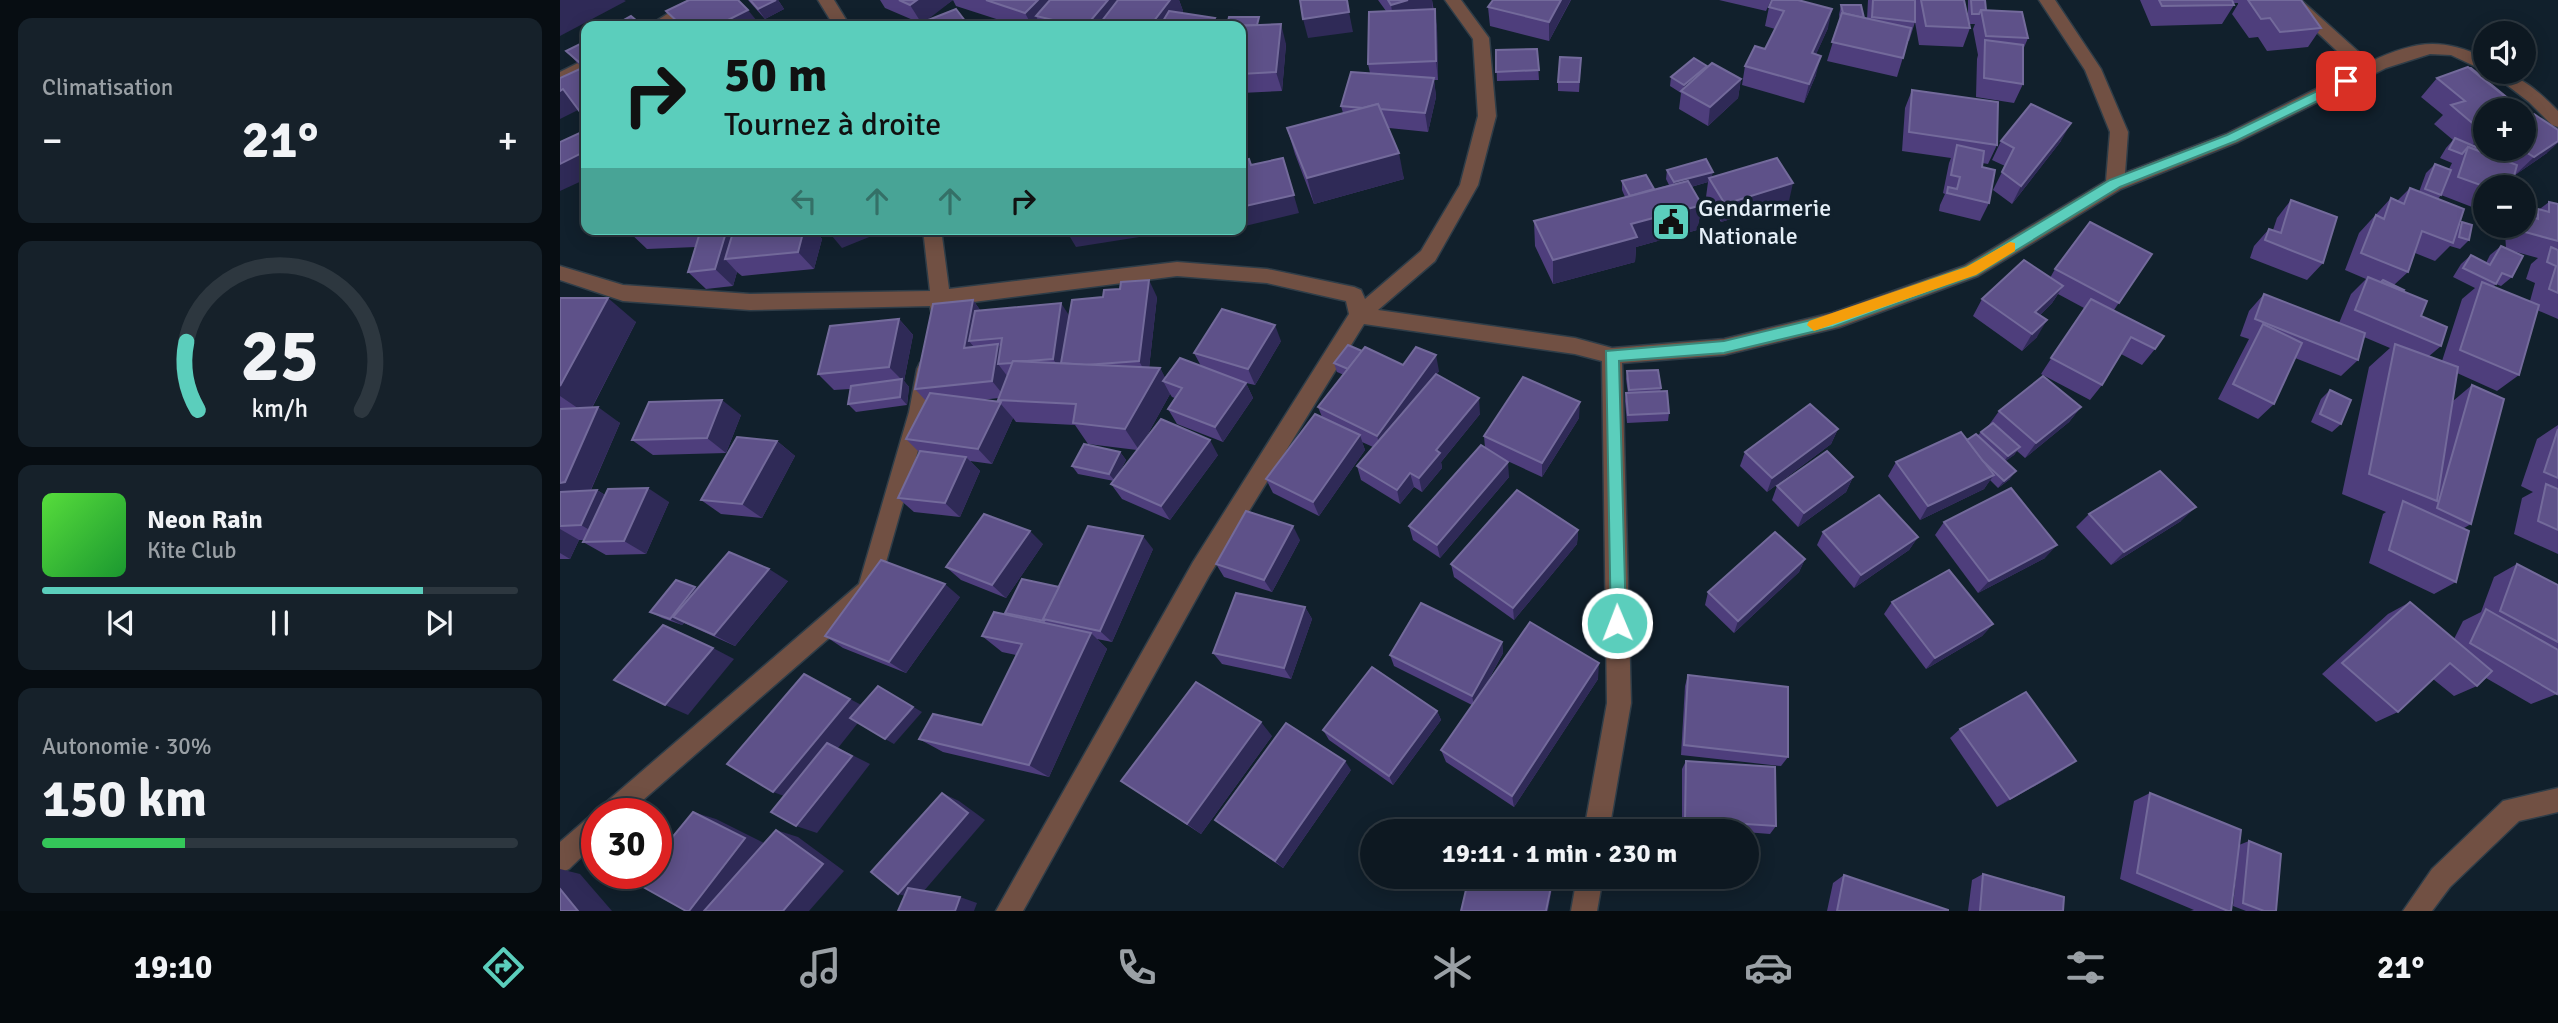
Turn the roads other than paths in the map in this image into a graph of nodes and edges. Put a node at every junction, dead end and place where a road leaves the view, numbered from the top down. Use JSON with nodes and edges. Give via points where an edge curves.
{"nodes":[{"id":1,"x":702,"y":0,"type":"edge"},
{"id":2,"x":826,"y":0,"type":"edge"},
{"id":3,"x":1453,"y":0,"type":"edge"},
{"id":4,"x":2047,"y":0,"type":"edge"},
{"id":5,"x":2291,"y":0,"type":"edge"},
{"id":6,"x":665,"y":21,"type":"edge"},
{"id":7,"x":839,"y":21,"type":"edge"},
{"id":8,"x":2473,"y":59,"type":"edge"},
{"id":9,"x":581,"y":68,"type":"edge"},
{"id":10,"x":2368,"y":70,"type":"junction"},
{"id":11,"x":560,"y":79,"type":"edge"},
{"id":12,"x":2515,"y":84,"type":"edge"},
{"id":13,"x":2558,"y":121,"type":"edge"},
{"id":14,"x":2115,"y":184,"type":"junction"},
{"id":15,"x":933,"y":235,"type":"edge"},
{"id":16,"x":560,"y":273,"type":"edge"},
{"id":17,"x":941,"y":298,"type":"junction"},
{"id":18,"x":1359,"y":315,"type":"junction"},
{"id":19,"x":1612,"y":356,"type":"junction"},
{"id":20,"x":627,"y":798,"type":"edge"},
{"id":21,"x":2558,"y":800,"type":"edge"},
{"id":22,"x":1599,"y":819,"type":"edge"},
{"id":23,"x":581,"y":840,"type":"edge"},
{"id":24,"x":560,"y":860,"type":"edge"},
{"id":25,"x":1588,"y":889,"type":"edge"},
{"id":26,"x":1009,"y":911,"type":"edge"},
{"id":27,"x":1584,"y":911,"type":"edge"},
{"id":28,"x":2416,"y":911,"type":"edge"}],
"edges":[{"from":1,"to":6,"type":"street"},
{"from":2,"to":7,"type":"street"},
{"from":3,"to":18,"type":"street","via":[[1480,38],[1487,116],[1469,185],[1428,256]]},
{"from":4,"to":14,"type":"street","via":[[2094,69],[2119,132]]},
{"from":5,"to":10,"type":"street"},
{"from":8,"to":10,"type":"street","via":[[2454,50],[2429,48]]},
{"from":9,"to":11,"type":"street"},
{"from":10,"to":14,"type":"street","via":[[2232,138]]},
{"from":12,"to":13,"type":"street"},
{"from":14,"to":19,"type":"street","via":[[1971,271],[1833,321],[1724,347]]},
{"from":15,"to":17,"type":"street"},
{"from":16,"to":17,"type":"street","via":[[623,293],[750,302]]},
{"from":17,"to":18,"type":"street","via":[[1177,269],[1267,276],[1354,295]]},
{"from":17,"to":20,"type":"street","via":[[919,412],[868,590]]},
{"from":18,"to":19,"type":"street","via":[[1575,346]]},
{"from":18,"to":26,"type":"street","via":[[1201,569]]},
{"from":19,"to":22,"type":"street","via":[[1619,703]]},
{"from":21,"to":28,"type":"street","via":[[2512,810],[2441,878]]},
{"from":23,"to":24,"type":"street"},
{"from":25,"to":27,"type":"street"}]}
